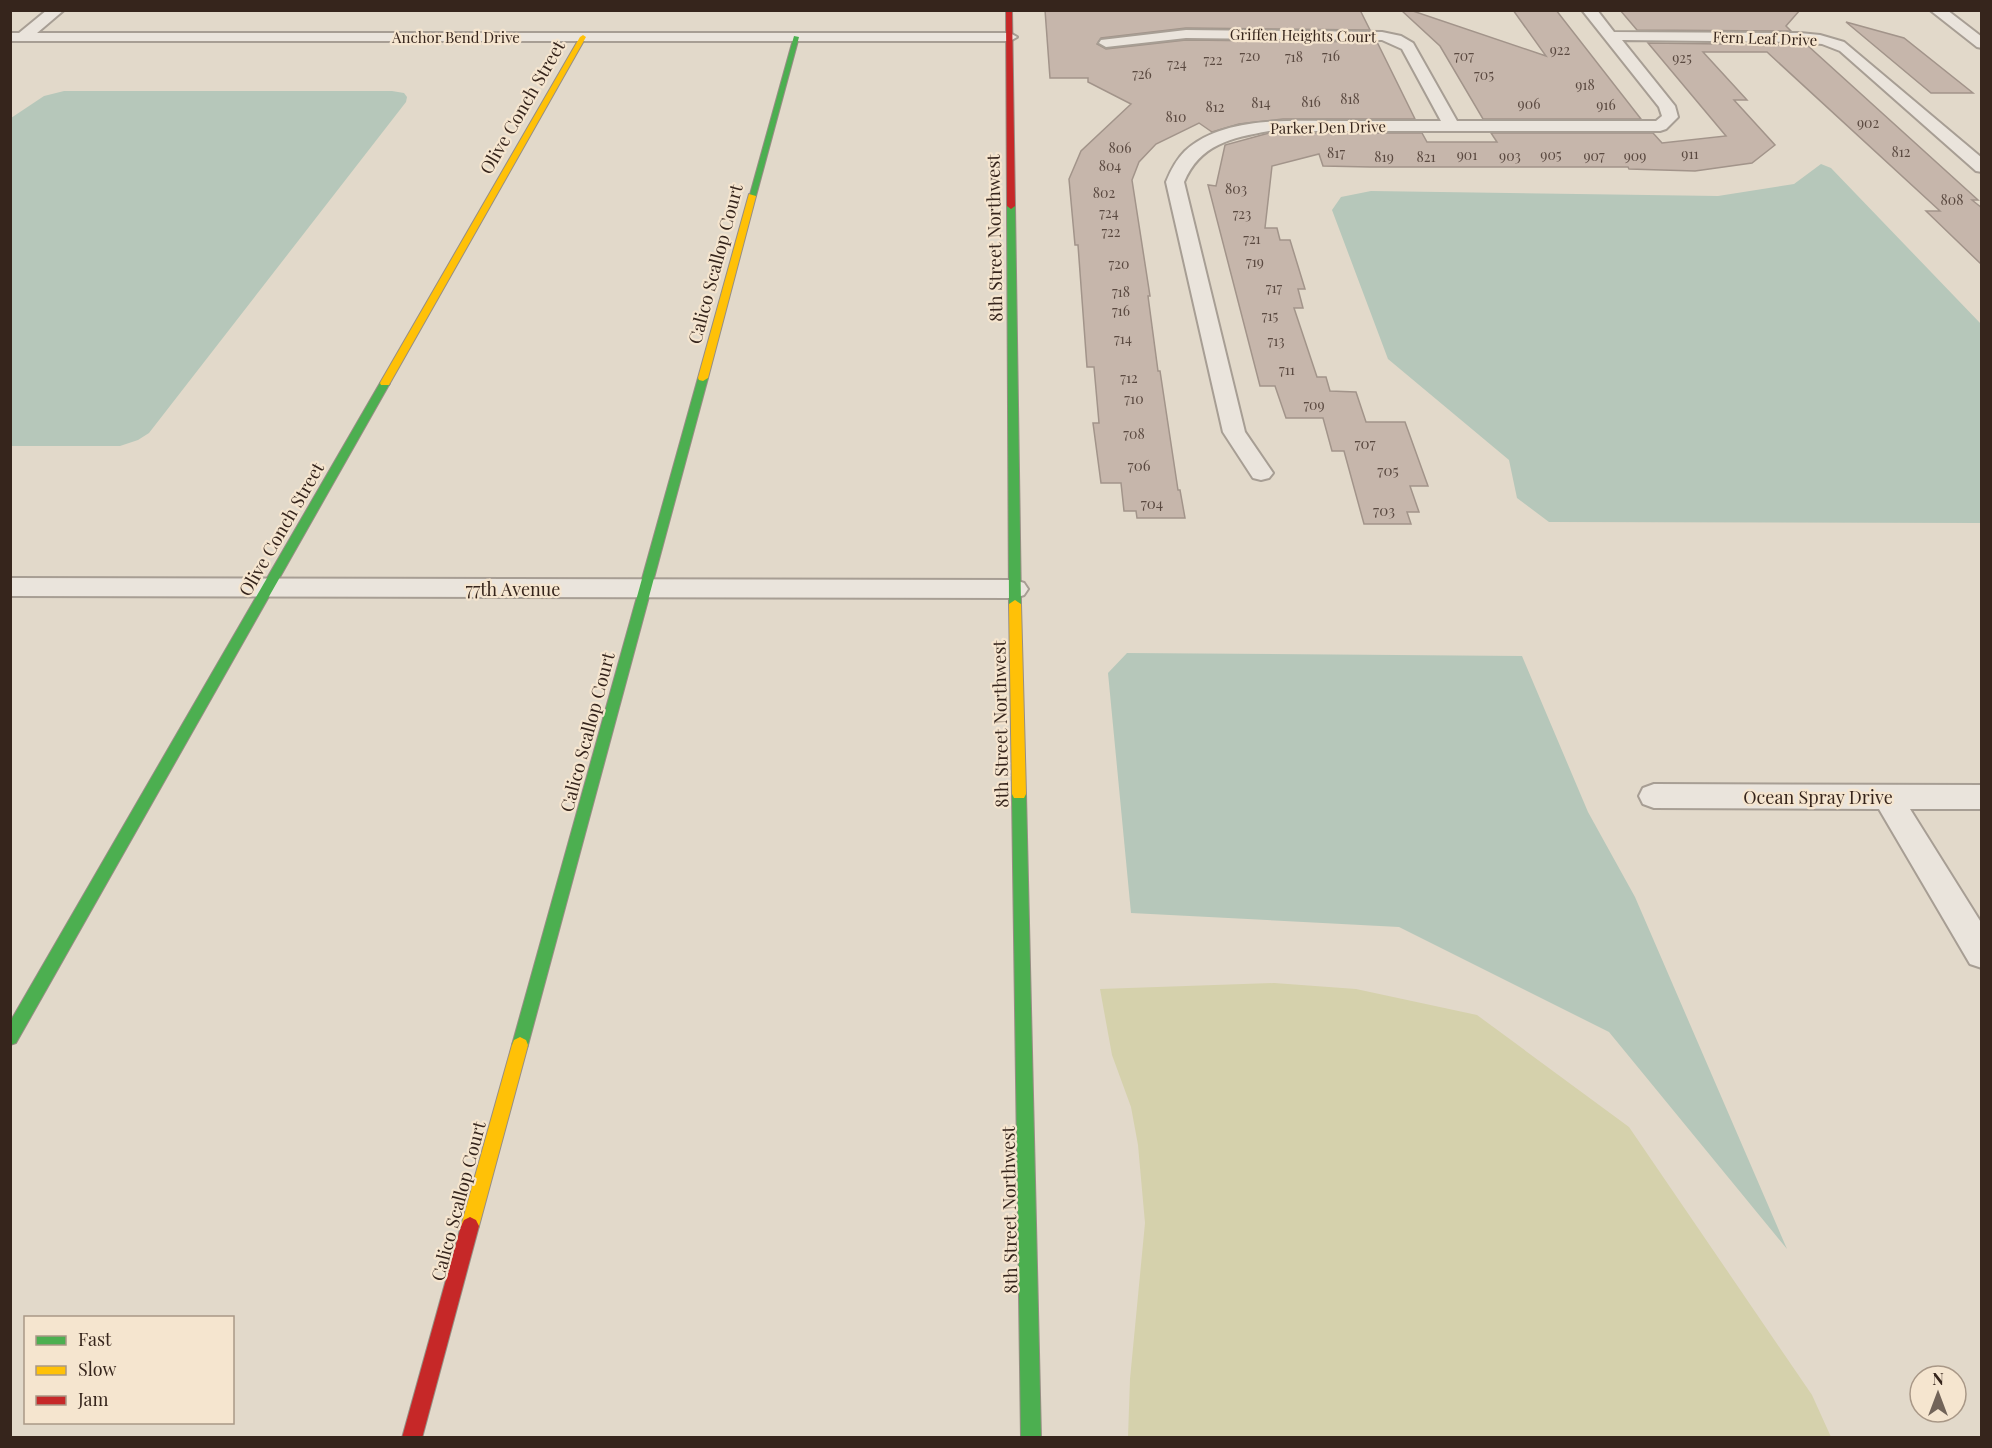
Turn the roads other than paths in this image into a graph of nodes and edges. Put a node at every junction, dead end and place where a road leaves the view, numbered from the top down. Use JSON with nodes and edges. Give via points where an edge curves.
{"nodes":[{"id":1,"x":57,"y":10,"type":"edge"},
{"id":2,"x":1009,"y":10,"type":"edge"},
{"id":3,"x":1589,"y":10,"type":"edge"},
{"id":4,"x":1937,"y":10,"type":"edge"},
{"id":5,"x":1610,"y":36,"type":"junction"},
{"id":6,"x":16,"y":37,"type":"edge"},
{"id":7,"x":583,"y":37,"type":"junction"},
{"id":8,"x":796,"y":37,"type":"junction"},
{"id":9,"x":1010,"y":37,"type":"junction"},
{"id":10,"x":1106,"y":43,"type":"dead end"},
{"id":11,"x":1982,"y":44,"type":"edge"},
{"id":12,"x":1452,"y":126,"type":"junction"},
{"id":13,"x":1982,"y":167,"type":"edge"},
{"id":14,"x":1261,"y":473,"type":"dead end"},
{"id":15,"x":10,"y":587,"type":"edge"},
{"id":16,"x":268,"y":588,"type":"junction"},
{"id":17,"x":1016,"y":589,"type":"junction"},
{"id":18,"x":645,"y":590,"type":"junction"},
{"id":19,"x":1654,"y":795,"type":"dead end"},
{"id":20,"x":1982,"y":797,"type":"edge"},
{"id":21,"x":1888,"y":798,"type":"junction"},
{"id":22,"x":1982,"y":954,"type":"edge"},
{"id":23,"x":10,"y":1038,"type":"edge"},
{"id":24,"x":412,"y":1437,"type":"edge"},
{"id":25,"x":1031,"y":1437,"type":"edge"}],
"edges":[{"from":1,"to":6,"type":"street"},
{"from":2,"to":9,"type":"street","name":"8th Street Northwest"},
{"from":3,"to":5,"type":"street","name":"Parker Den Drive"},
{"from":4,"to":11,"type":"street"},
{"from":5,"to":12,"type":"street","name":"Parker Den Drive","via":[[1667,106],[1670,117],[1660,126]]},
{"from":5,"to":13,"type":"street","name":"Fern Leaf Drive","via":[[1793,37],[1833,42],[1845,48]]},
{"from":6,"to":7,"type":"street","name":"Anchor Bend Drive"},
{"from":7,"to":8,"type":"street","name":"Anchor Bend Drive"},
{"from":7,"to":16,"type":"street","name":"Olive Conch Street"},
{"from":8,"to":9,"type":"street","name":"Anchor Bend Drive"},
{"from":8,"to":18,"type":"street","name":"Calico Scallop Court"},
{"from":9,"to":17,"type":"street","name":"8th Street Northwest"},
{"from":10,"to":12,"type":"street","name":"Griffen Heights Court","via":[[1186,34],[1389,38],[1408,46]]},
{"from":12,"to":14,"type":"street","name":"Parker Den Drive","via":[[1269,126],[1243,131],[1199,148],[1183,163],[1175,182],[1234,432]]},
{"from":15,"to":16,"type":"street","name":"77th Avenue"},
{"from":16,"to":18,"type":"street","name":"77th Avenue"},
{"from":16,"to":23,"type":"street","name":"Olive Conch Street"},
{"from":17,"to":18,"type":"street","name":"77th Avenue"},
{"from":17,"to":25,"type":"street","name":"8th Street Northwest"},
{"from":18,"to":24,"type":"street","name":"Calico Scallop Court"},
{"from":19,"to":21,"type":"street","name":"Ocean Spray Drive"},
{"from":20,"to":21,"type":"street","name":"Ocean Spray Drive"},
{"from":21,"to":22,"type":"street"}]}
